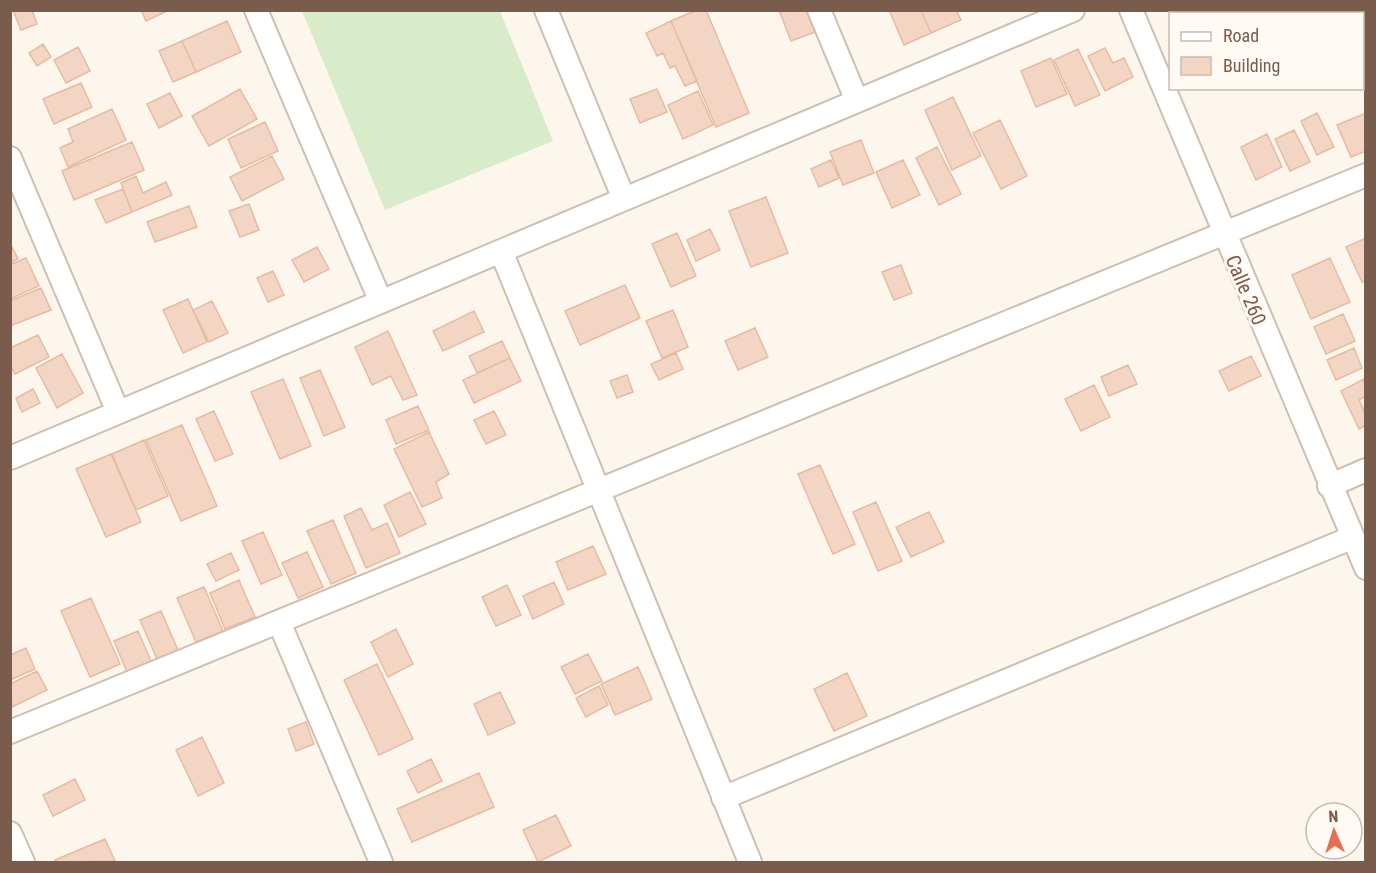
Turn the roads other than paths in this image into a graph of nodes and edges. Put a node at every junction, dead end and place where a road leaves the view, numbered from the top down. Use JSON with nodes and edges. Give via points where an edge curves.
{"nodes":[{"id":1,"x":256,"y":10,"type":"edge"},
{"id":2,"x":546,"y":10,"type":"edge"},
{"id":3,"x":819,"y":10,"type":"edge"},
{"id":4,"x":1073,"y":10,"type":"edge"},
{"id":5,"x":1131,"y":10,"type":"edge"},
{"id":6,"x":857,"y":101,"type":"junction"},
{"id":7,"x":10,"y":158,"type":"edge"},
{"id":8,"x":1365,"y":175,"type":"edge"},
{"id":9,"x":624,"y":199,"type":"junction"},
{"id":10,"x":1222,"y":234,"type":"junction"},
{"id":11,"x":501,"y":251,"type":"junction"},
{"id":12,"x":381,"y":302,"type":"junction"},
{"id":13,"x":118,"y":412,"type":"junction"},
{"id":14,"x":10,"y":458,"type":"edge"},
{"id":15,"x":1365,"y":470,"type":"edge"},
{"id":16,"x":1329,"y":486,"type":"junction"},
{"id":17,"x":598,"y":490,"type":"junction"},
{"id":18,"x":1351,"y":538,"type":"junction"},
{"id":19,"x":1365,"y":568,"type":"edge"},
{"id":20,"x":279,"y":622,"type":"junction"},
{"id":21,"x":10,"y":732,"type":"edge"},
{"id":22,"x":723,"y":798,"type":"junction"},
{"id":23,"x":10,"y":833,"type":"edge"},
{"id":24,"x":23,"y":862,"type":"edge"},
{"id":25,"x":381,"y":862,"type":"edge"},
{"id":26,"x":750,"y":862,"type":"edge"}],
"edges":[{"from":1,"to":12,"type":"street"},
{"from":2,"to":9,"type":"street"},
{"from":3,"to":6,"type":"street"},
{"from":4,"to":6,"type":"street"},
{"from":5,"to":10,"type":"street","name":"Calle 260"},
{"from":6,"to":9,"type":"street"},
{"from":7,"to":13,"type":"street"},
{"from":8,"to":10,"type":"street"},
{"from":9,"to":11,"type":"street"},
{"from":10,"to":16,"type":"street","name":"Calle 260"},
{"from":10,"to":17,"type":"street"},
{"from":11,"to":12,"type":"street"},
{"from":11,"to":17,"type":"street"},
{"from":12,"to":13,"type":"street"},
{"from":13,"to":14,"type":"street"},
{"from":15,"to":16,"type":"street"},
{"from":16,"to":18,"type":"street","name":"Calle 260"},
{"from":17,"to":20,"type":"street"},
{"from":17,"to":22,"type":"street"},
{"from":18,"to":19,"type":"street","name":"Calle 260"},
{"from":18,"to":22,"type":"street"},
{"from":20,"to":21,"type":"street"},
{"from":20,"to":25,"type":"street"},
{"from":22,"to":26,"type":"street"},
{"from":23,"to":24,"type":"street"}]}
